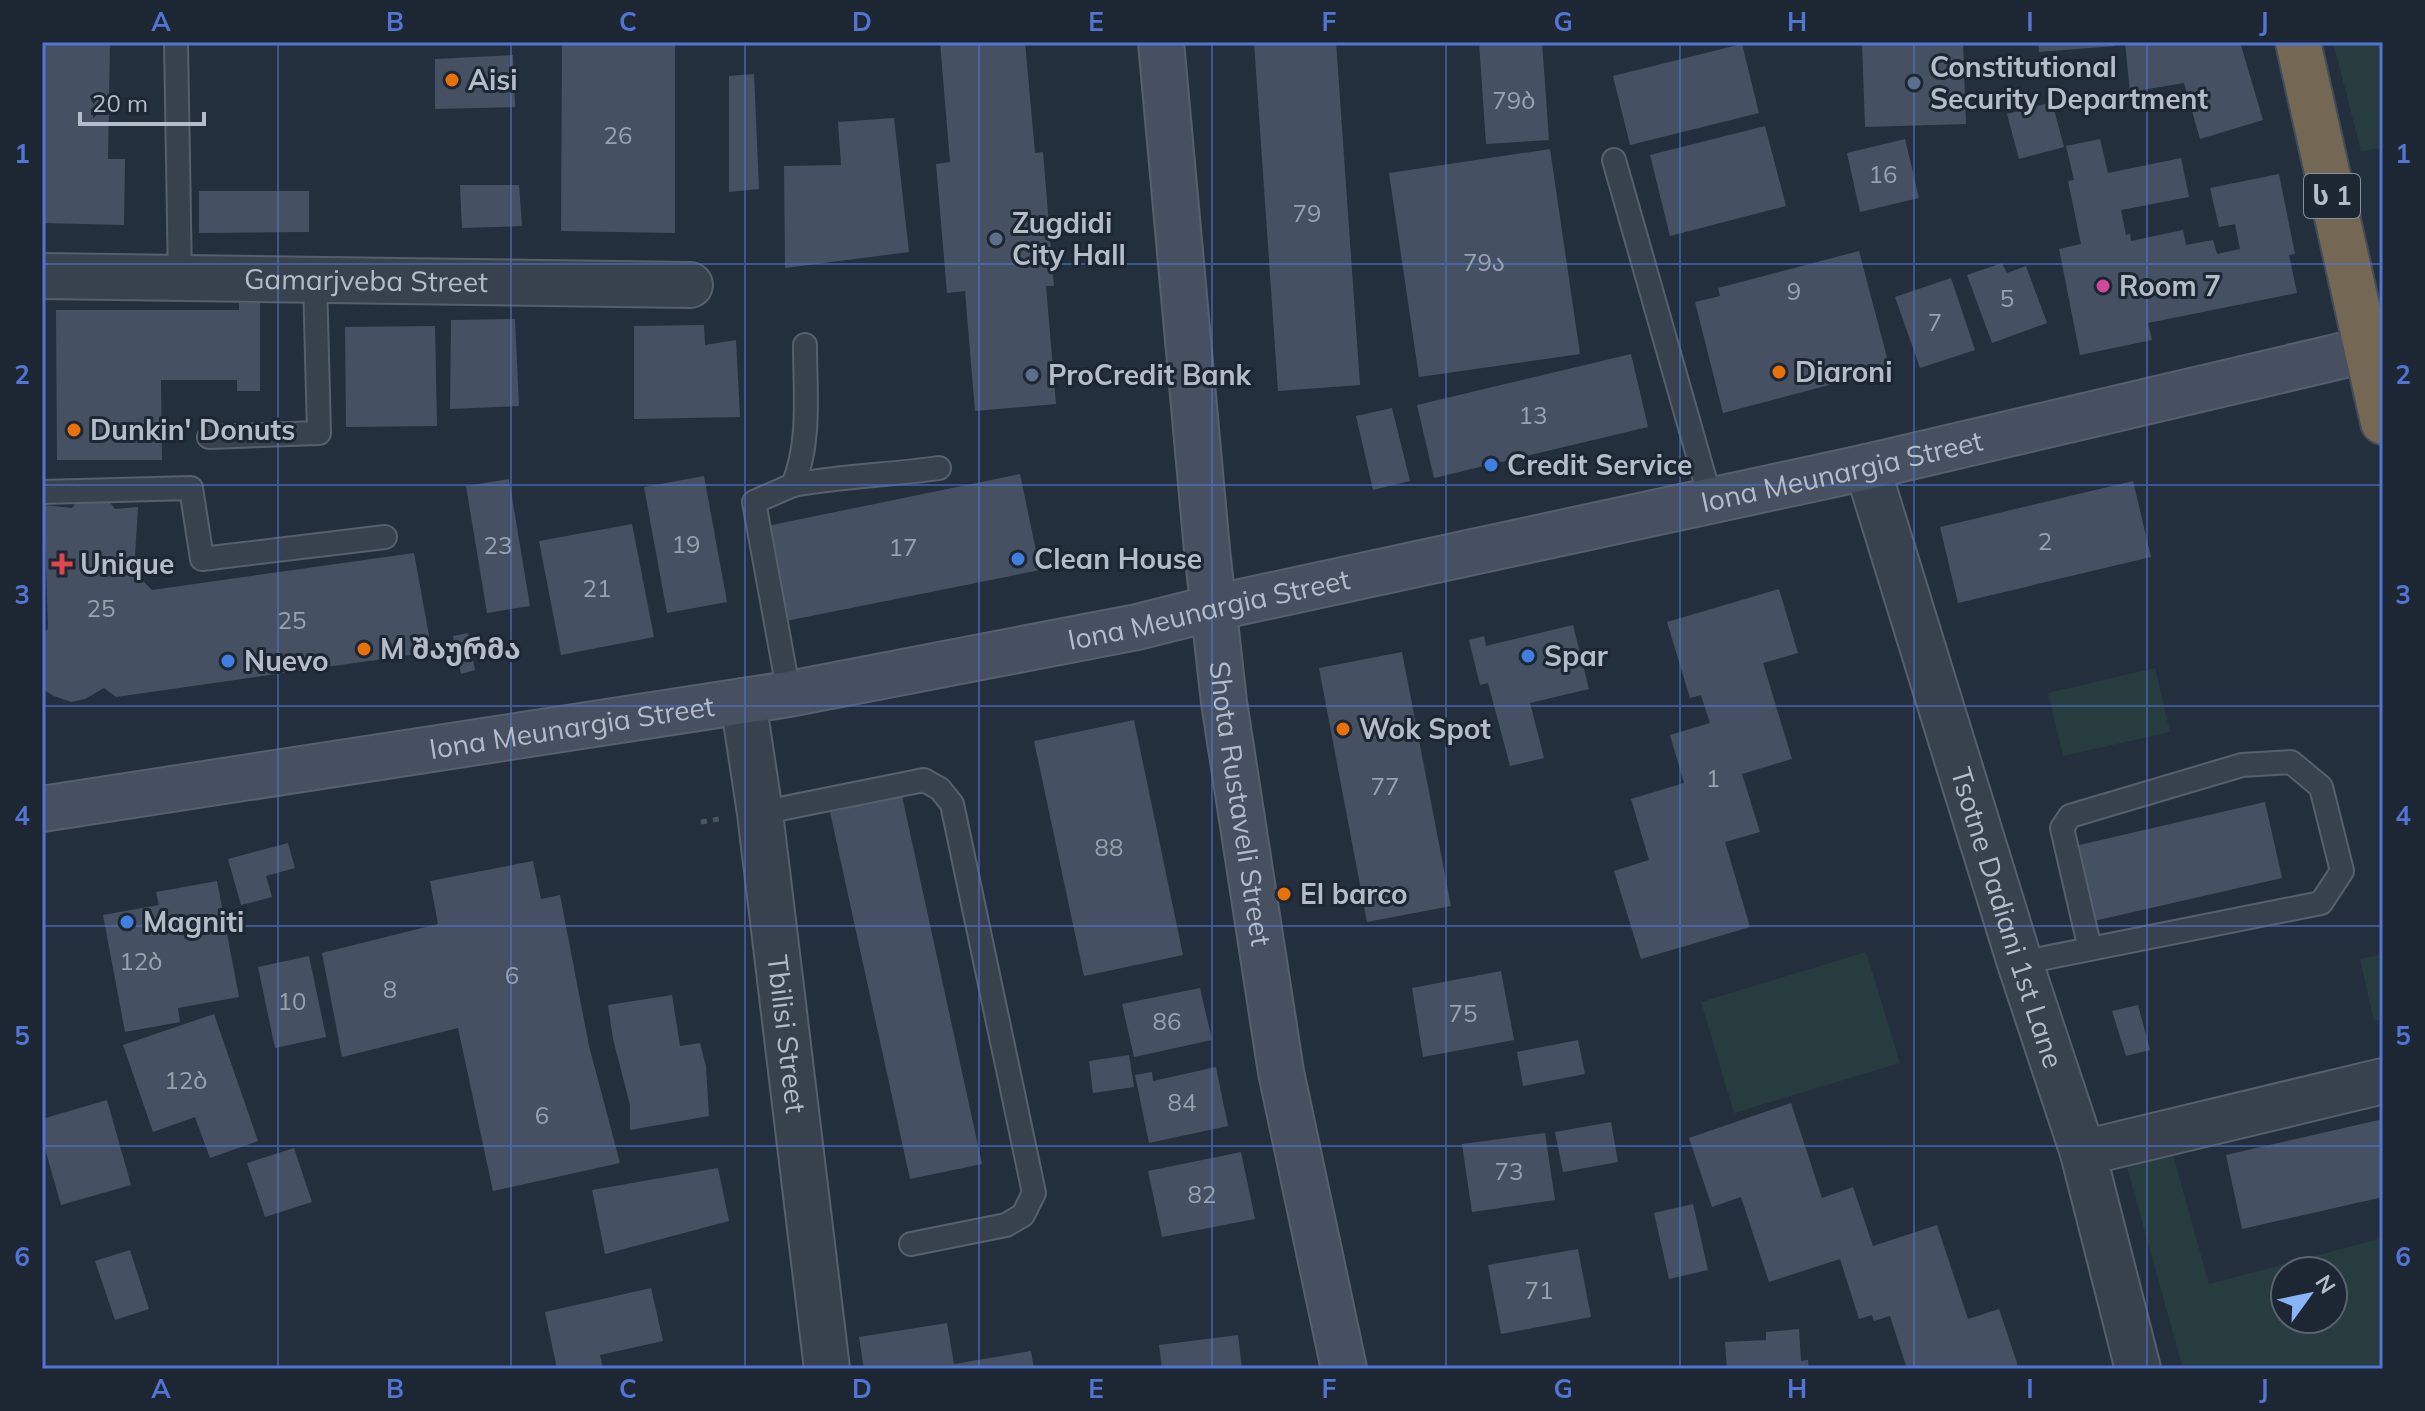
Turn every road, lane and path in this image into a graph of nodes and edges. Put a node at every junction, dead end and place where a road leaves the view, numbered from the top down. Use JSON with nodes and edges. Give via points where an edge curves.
{"nodes":[{"id":1,"x":176,"y":42,"type":"edge"},
{"id":2,"x":1161,"y":42,"type":"edge"},
{"id":3,"x":2298,"y":42,"type":"edge"},
{"id":4,"x":1614,"y":160,"type":"dead end"},
{"id":5,"x":42,"y":276,"type":"edge"},
{"id":6,"x":180,"y":278,"type":"junction"},
{"id":7,"x":315,"y":280,"type":"junction"},
{"id":8,"x":690,"y":285,"type":"dead end"},
{"id":9,"x":805,"y":345,"type":"dead end"},
{"id":10,"x":2366,"y":350,"type":"junction"},
{"id":11,"x":2383,"y":422,"type":"edge"},
{"id":12,"x":209,"y":437,"type":"dead end"},
{"id":13,"x":1867,"y":467,"type":"junction"},
{"id":14,"x":939,"y":468,"type":"dead end"},
{"id":15,"x":793,"y":485,"type":"junction"},
{"id":16,"x":42,"y":492,"type":"edge"},
{"id":17,"x":1711,"y":501,"type":"junction"},
{"id":18,"x":385,"y":537,"type":"dead end"},
{"id":19,"x":1213,"y":608,"type":"junction"},
{"id":20,"x":789,"y":694,"type":"junction"},
{"id":21,"x":743,"y":701,"type":"junction"},
{"id":22,"x":42,"y":809,"type":"edge"},
{"id":23,"x":760,"y":813,"type":"junction"},
{"id":24,"x":2090,"y":949,"type":"junction"},
{"id":25,"x":2020,"y":963,"type":"junction"},
{"id":26,"x":2383,"y":1081,"type":"edge"},
{"id":27,"x":2083,"y":1153,"type":"junction"},
{"id":28,"x":911,"y":1244,"type":"dead end"},
{"id":29,"x":827,"y":1369,"type":"edge"},
{"id":30,"x":1344,"y":1369,"type":"edge"},
{"id":31,"x":2138,"y":1369,"type":"edge"}],
"edges":[{"from":1,"to":6,"type":"lane"},
{"from":2,"to":19,"type":"main road","name":"Shota Rustaveli Street"},
{"from":3,"to":10,"type":"highway","number":"ს 1"},
{"from":4,"to":17,"type":"lane"},
{"from":5,"to":6,"type":"street","name":"Gamarjveba Street"},
{"from":6,"to":7,"type":"street","name":"Gamarjveba Street"},
{"from":7,"to":8,"type":"street","name":"Gamarjveba Street"},
{"from":7,"to":12,"type":"lane","via":[[319,433]]},
{"from":9,"to":15,"type":"lane","via":[[802,465]]},
{"from":10,"to":11,"type":"highway","number":"ს 1"},
{"from":10,"to":13,"type":"main road","name":"Iona Meunargia Street"},
{"from":13,"to":17,"type":"main road","name":"Iona Meunargia Street"},
{"from":13,"to":25,"type":"street","name":"Tsotne Dadiani 1st Lane"},
{"from":14,"to":15,"type":"lane"},
{"from":15,"to":20,"type":"lane","via":[[754,502]]},
{"from":16,"to":18,"type":"lane","via":[[191,488],[202,559]]},
{"from":17,"to":19,"type":"main road","name":"Iona Meunargia Street"},
{"from":19,"to":20,"type":"main road","name":"Iona Meunargia Street"},
{"from":19,"to":30,"type":"main road","name":"Shota Rustaveli Street","via":[[1281,1072]]},
{"from":20,"to":21,"type":"main road","name":"Iona Meunargia Street"},
{"from":21,"to":22,"type":"main road","name":"Iona Meunargia Street"},
{"from":21,"to":23,"type":"street","name":"Tbilisi Street"},
{"from":23,"to":28,"type":"lane","via":[[924,780],[952,804],[1034,1193],[1023,1215],[1006,1225]]},
{"from":23,"to":29,"type":"street","name":"Tbilisi Street"},
{"from":24,"to":24,"type":"lane","via":[[2321,903],[2342,871],[2321,787],[2291,762],[2242,765],[2070,816],[2062,828]]},
{"from":24,"to":25,"type":"lane"},
{"from":25,"to":27,"type":"street","name":"Tsotne Dadiani 1st Lane"},
{"from":26,"to":27,"type":"street"},
{"from":27,"to":31,"type":"street","name":"Tsotne Dadiani 1st Lane"}]}
